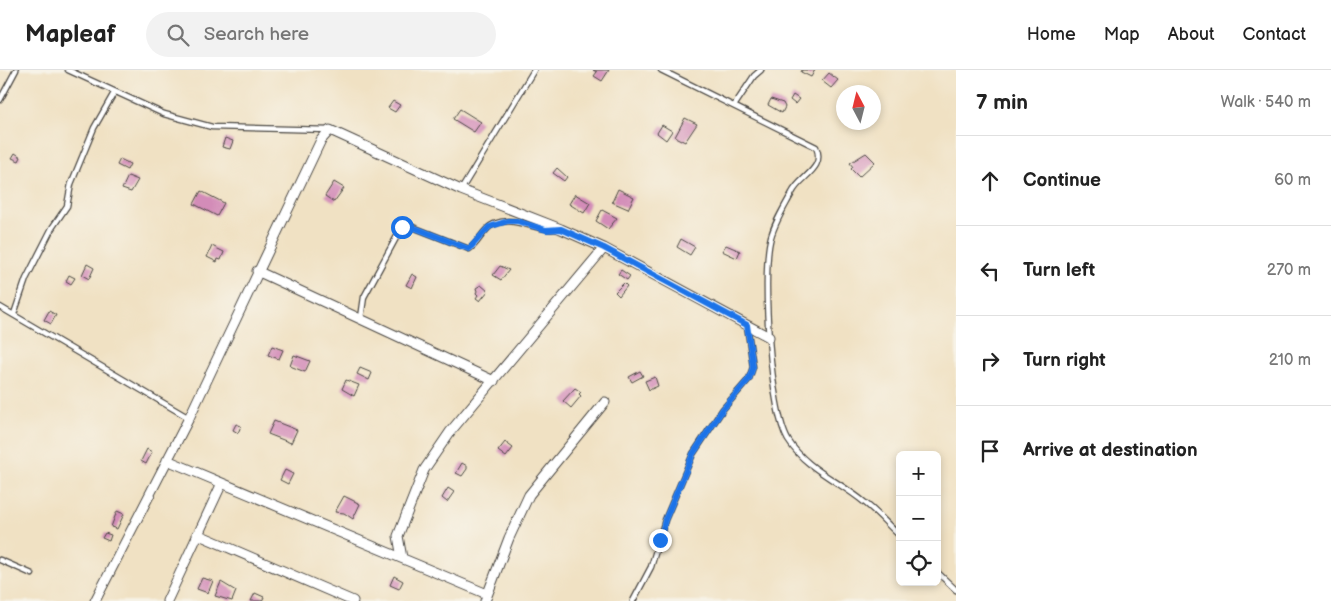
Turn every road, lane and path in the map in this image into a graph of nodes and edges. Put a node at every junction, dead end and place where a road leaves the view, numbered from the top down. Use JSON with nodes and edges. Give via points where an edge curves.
{"nodes":[{"id":1,"x":16,"y":70,"type":"edge"},
{"id":2,"x":68,"y":70,"type":"edge"},
{"id":3,"x":534,"y":70,"type":"edge"},
{"id":4,"x":661,"y":70,"type":"edge"},
{"id":5,"x":761,"y":70,"type":"edge"},
{"id":6,"x":114,"y":92,"type":"junction"},
{"id":7,"x":0,"y":98,"type":"edge"},
{"id":8,"x":734,"y":106,"type":"junction"},
{"id":9,"x":330,"y":130,"type":"junction"},
{"id":10,"x":461,"y":190,"type":"junction"},
{"id":11,"x":561,"y":229,"type":"junction"},
{"id":12,"x":604,"y":248,"type":"junction"},
{"id":13,"x":257,"y":271,"type":"junction"},
{"id":14,"x":0,"y":307,"type":"edge"},
{"id":15,"x":14,"y":314,"type":"junction"},
{"id":16,"x":361,"y":318,"type":"junction"},
{"id":17,"x":747,"y":325,"type":"junction"},
{"id":18,"x":769,"y":337,"type":"junction"},
{"id":19,"x":494,"y":381,"type":"junction"},
{"id":20,"x":605,"y":402,"type":"dead end"},
{"id":21,"x":188,"y":418,"type":"junction"},
{"id":22,"x":167,"y":460,"type":"junction"},
{"id":23,"x":222,"y":483,"type":"junction"},
{"id":24,"x":896,"y":532,"type":"edge"},
{"id":25,"x":197,"y":534,"type":"junction"},
{"id":26,"x":402,"y":558,"type":"junction"},
{"id":27,"x":0,"y":560,"type":"edge"},
{"id":28,"x":32,"y":574,"type":"dead end"},
{"id":29,"x":941,"y":576,"type":"edge"},
{"id":30,"x":956,"y":590,"type":"edge"},
{"id":31,"x":486,"y":597,"type":"edge"},
{"id":32,"x":95,"y":601,"type":"edge"},
{"id":33,"x":166,"y":601,"type":"edge"},
{"id":34,"x":353,"y":601,"type":"edge"},
{"id":35,"x":632,"y":601,"type":"edge"}],
"edges":[{"from":1,"to":7,"type":"lane"},
{"from":2,"to":6,"type":"lane"},
{"from":3,"to":10,"type":"lane"},
{"from":4,"to":8,"type":"lane"},
{"from":5,"to":8,"type":"lane"},
{"from":6,"to":9,"type":"lane","via":[[164,114],[212,126]]},
{"from":6,"to":15,"type":"lane","via":[[94,128],[71,184],[67,206],[26,279]]},
{"from":8,"to":18,"type":"lane","via":[[816,147],[819,154],[817,166],[794,188],[770,240],[767,272]]},
{"from":9,"to":10,"type":"street"},
{"from":9,"to":13,"type":"street","via":[[321,140]]},
{"from":10,"to":11,"type":"street"},
{"from":11,"to":12,"type":"street"},
{"from":11,"to":16,"type":"lane","via":[[546,230],[508,221],[489,227],[469,249],[410,226],[402,227],[364,297]]},
{"from":12,"to":17,"type":"street"},
{"from":12,"to":19,"type":"street"},
{"from":13,"to":16,"type":"street"},
{"from":13,"to":21,"type":"street"},
{"from":14,"to":15,"type":"lane"},
{"from":15,"to":21,"type":"lane"},
{"from":16,"to":19,"type":"street"},
{"from":17,"to":18,"type":"street"},
{"from":17,"to":35,"type":"lane","via":[[753,367],[749,379],[723,409],[693,454],[665,520],[651,567]]},
{"from":18,"to":24,"type":"lane","via":[[777,405],[788,440],[815,470],[863,501]]},
{"from":19,"to":26,"type":"street","via":[[450,432],[424,470],[398,536]]},
{"from":20,"to":31,"type":"street","via":[[529,495]]},
{"from":21,"to":22,"type":"street"},
{"from":22,"to":23,"type":"street"},
{"from":22,"to":32,"type":"street"},
{"from":23,"to":25,"type":"street"},
{"from":23,"to":26,"type":"street"},
{"from":25,"to":33,"type":"street"},
{"from":25,"to":34,"type":"street"},
{"from":26,"to":31,"type":"street"},
{"from":27,"to":28,"type":"lane"},
{"from":29,"to":30,"type":"lane"}]}
